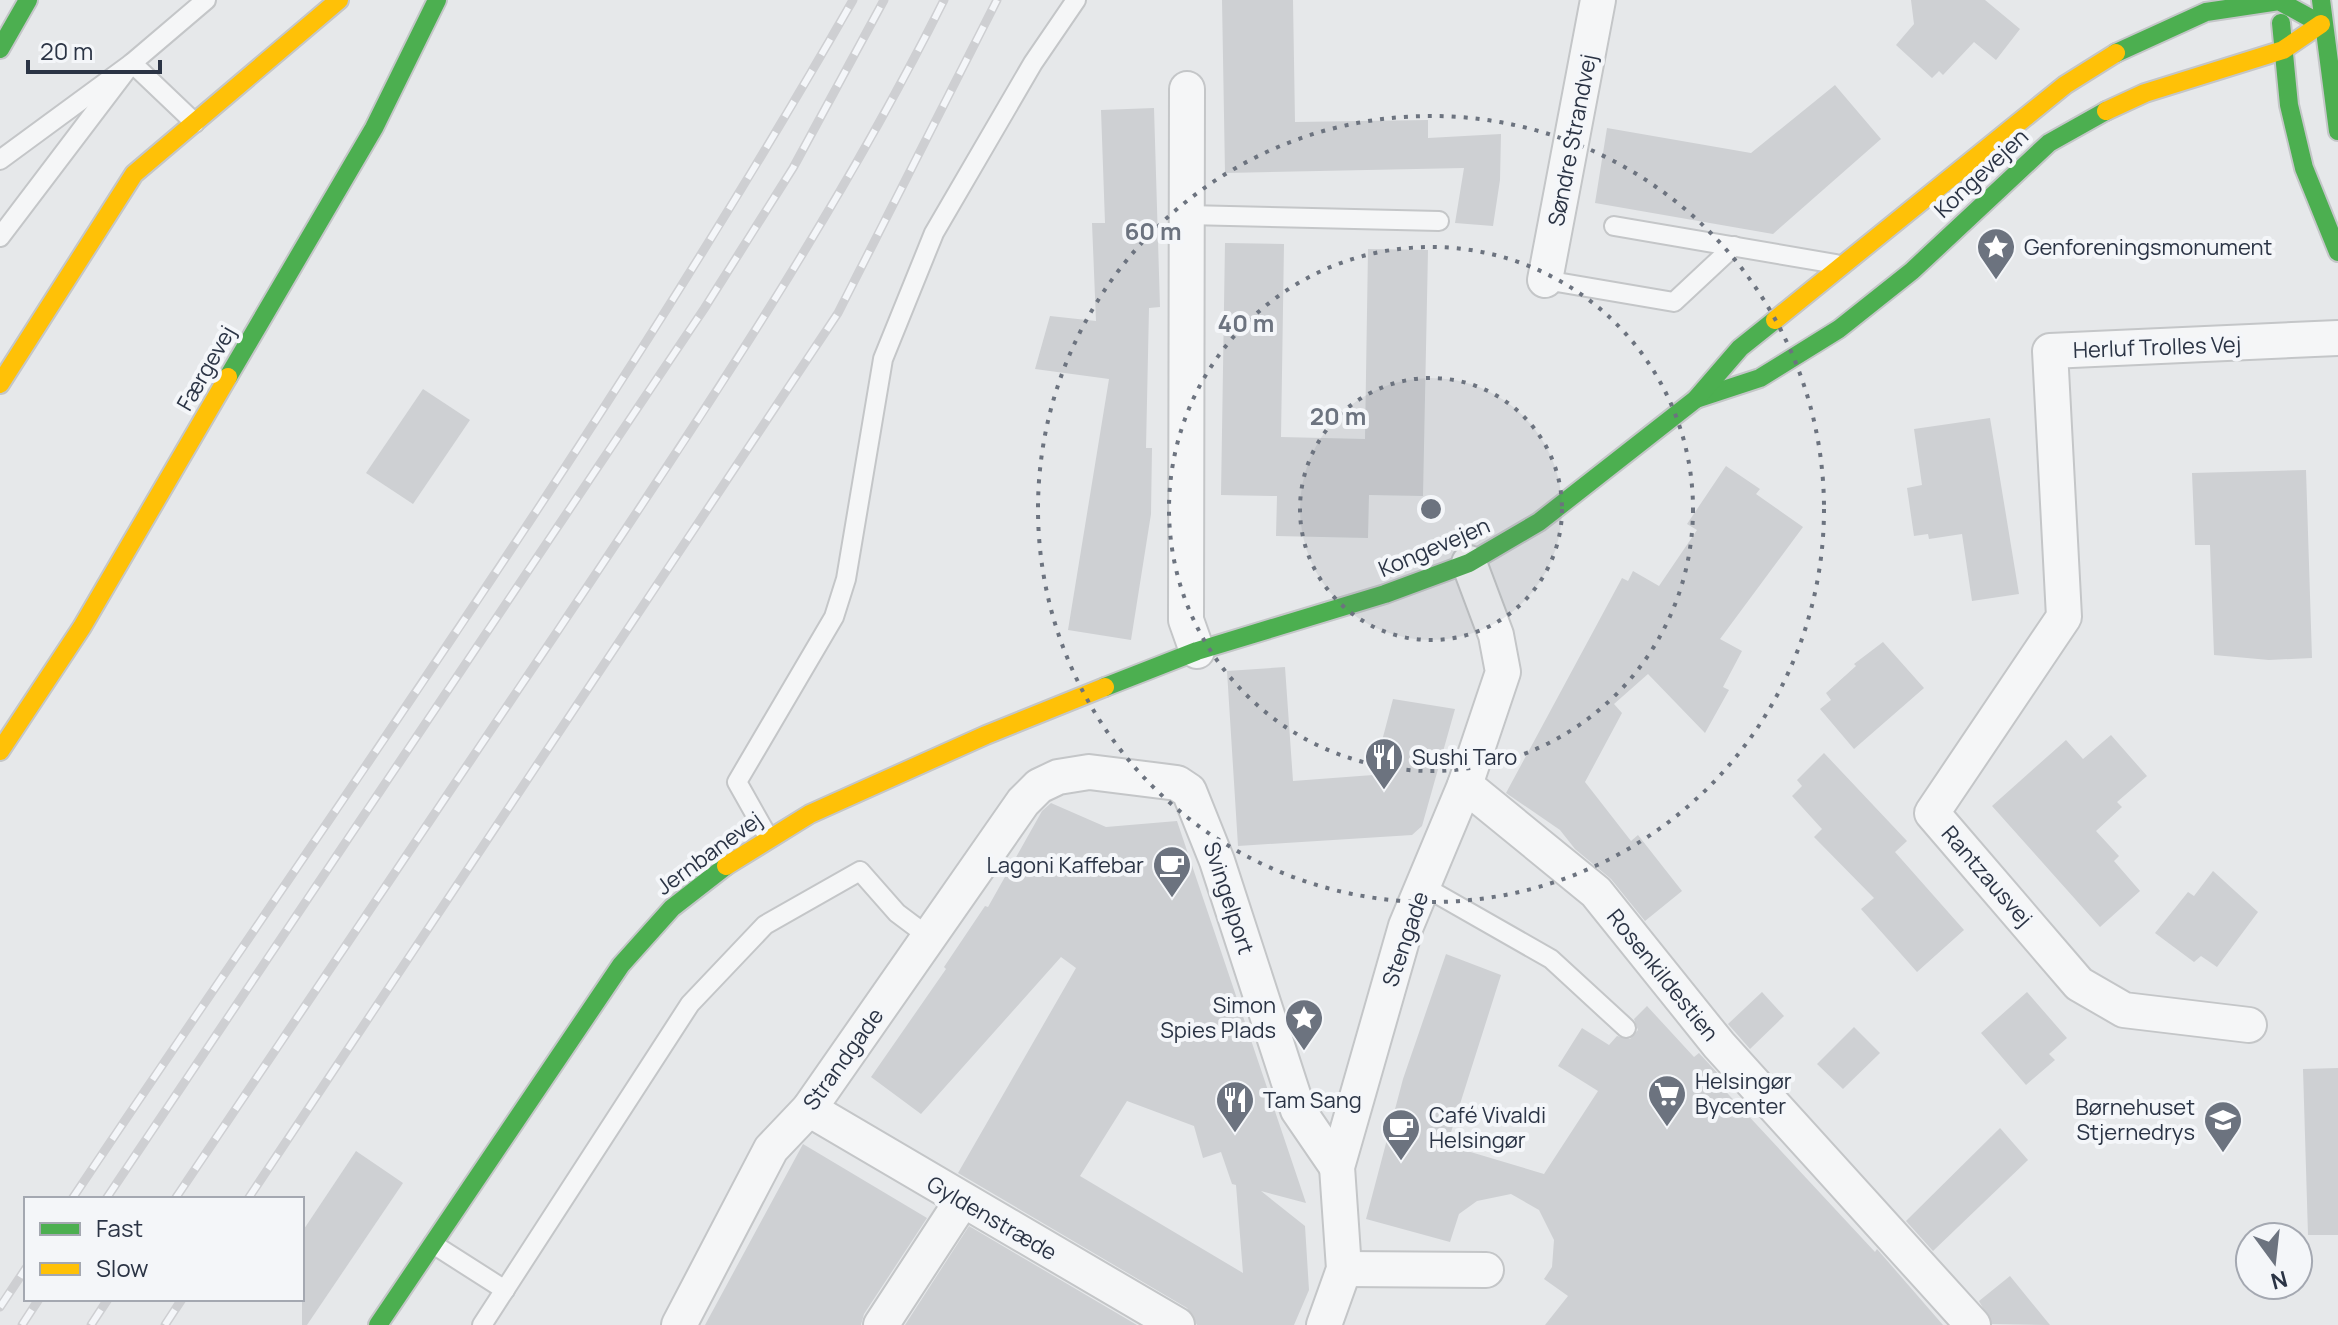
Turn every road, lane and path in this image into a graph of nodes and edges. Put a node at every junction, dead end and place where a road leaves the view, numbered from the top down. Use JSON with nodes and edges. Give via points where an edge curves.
{"nodes":[{"id":1,"x":28,"y":0,"type":"edge"},
{"id":2,"x":206,"y":0,"type":"edge"},
{"id":3,"x":339,"y":0,"type":"edge"},
{"id":4,"x":437,"y":0,"type":"edge"},
{"id":5,"x":1076,"y":0,"type":"edge"},
{"id":6,"x":1598,"y":0,"type":"edge"},
{"id":7,"x":2279,"y":0,"type":"edge"},
{"id":8,"x":2321,"y":0,"type":"edge"},
{"id":9,"x":2321,"y":24,"type":"junction"},
{"id":10,"x":0,"y":49,"type":"edge"},
{"id":11,"x":2283,"y":50,"type":"junction"},
{"id":12,"x":132,"y":63,"type":"junction"},
{"id":13,"x":1187,"y":89,"type":"dead end"},
{"id":14,"x":195,"y":123,"type":"junction"},
{"id":15,"x":2338,"y":131,"type":"edge"},
{"id":16,"x":0,"y":160,"type":"edge"},
{"id":17,"x":1187,"y":215,"type":"junction"},
{"id":18,"x":1439,"y":221,"type":"dead end"},
{"id":19,"x":1614,"y":226,"type":"dead end"},
{"id":20,"x":0,"y":237,"type":"edge"},
{"id":21,"x":1734,"y":246,"type":"junction"},
{"id":22,"x":2338,"y":252,"type":"edge"},
{"id":23,"x":1842,"y":265,"type":"junction"},
{"id":24,"x":1545,"y":280,"type":"joint"},
{"id":25,"x":2338,"y":338,"type":"edge"},
{"id":26,"x":0,"y":384,"type":"edge"},
{"id":27,"x":1696,"y":399,"type":"junction"},
{"id":28,"x":1469,"y":563,"type":"junction"},
{"id":29,"x":2064,"y":617,"type":"joint"},
{"id":30,"x":1197,"y":651,"type":"junction"},
{"id":31,"x":3,"y":738,"type":"edge"},
{"id":32,"x":1465,"y":785,"type":"junction"},
{"id":33,"x":1023,"y":802,"type":"joint"},
{"id":34,"x":768,"y":837,"type":"junction"},
{"id":35,"x":1423,"y":886,"type":"junction"},
{"id":36,"x":929,"y":937,"type":"junction"},
{"id":37,"x":2249,"y":1025,"type":"dead end"},
{"id":38,"x":1626,"y":1028,"type":"dead end"},
{"id":39,"x":809,"y":1109,"type":"junction"},
{"id":40,"x":1337,"y":1167,"type":"junction"},
{"id":41,"x":962,"y":1201,"type":"junction"},
{"id":42,"x":433,"y":1244,"type":"junction"},
{"id":43,"x":1344,"y":1269,"type":"junction"},
{"id":44,"x":1486,"y":1270,"type":"dead end"},
{"id":45,"x":505,"y":1290,"type":"junction"},
{"id":46,"x":378,"y":1325,"type":"edge"},
{"id":47,"x":482,"y":1325,"type":"edge"},
{"id":48,"x":679,"y":1325,"type":"edge"},
{"id":49,"x":881,"y":1325,"type":"edge"},
{"id":50,"x":1177,"y":1325,"type":"edge"},
{"id":51,"x":1324,"y":1325,"type":"edge"},
{"id":52,"x":1973,"y":1325,"type":"edge"}],
"edges":[{"from":1,"to":10,"type":"main road"},
{"from":2,"to":12,"type":"lane"},
{"from":3,"to":14,"type":"main road"},
{"from":4,"to":31,"type":"main road","name":"Færgevej","via":[[374,128],[82,627]]},
{"from":5,"to":34,"type":"lane","via":[[934,233],[883,359],[846,579],[834,617],[737,782]]},
{"from":6,"to":24,"type":"street","name":"Søndre Strandvej"},
{"from":7,"to":9,"type":"main road"},
{"from":7,"to":11,"type":"main road"},
{"from":7,"to":23,"type":"main road","name":"Kongevejen","via":[[2206,12],[2130,44],[2065,85]]},
{"from":8,"to":9,"type":"main road"},
{"from":9,"to":11,"type":"main road","name":"Kongevejen"},
{"from":9,"to":15,"type":"main road"},
{"from":11,"to":22,"type":"main road","via":[[2304,168]]},
{"from":11,"to":27,"type":"main road","name":"Kongevejen","via":[[2187,78],[2074,126],[1907,274],[1811,347],[1758,379]]},
{"from":12,"to":14,"type":"lane"},
{"from":12,"to":16,"type":"lane"},
{"from":12,"to":20,"type":"lane"},
{"from":13,"to":17,"type":"street"},
{"from":14,"to":26,"type":"main road","via":[[134,174]]},
{"from":17,"to":18,"type":"lane"},
{"from":17,"to":30,"type":"street","via":[[1186,620]]},
{"from":19,"to":21,"type":"lane"},
{"from":21,"to":23,"type":"lane"},
{"from":21,"to":24,"type":"lane","via":[[1674,302]]},
{"from":23,"to":27,"type":"main road","name":"Kongevejen","via":[[1740,348]]},
{"from":25,"to":29,"type":"street","name":"Herluf Trolles Vej","via":[[2050,351]]},
{"from":27,"to":28,"type":"main road","name":"Kongevejen","via":[[1539,522]]},
{"from":28,"to":30,"type":"main road","name":"Kongevejen"},
{"from":28,"to":32,"type":"street","name":"Stengade","via":[[1496,635],[1503,672]]},
{"from":29,"to":37,"type":"street","name":"Rantzausvej","via":[[1932,813],[2079,984],[2124,1010]]},
{"from":30,"to":34,"type":"main road","name":"Jernbanevej","via":[[986,735]]},
{"from":32,"to":35,"type":"street","name":"Stengade"},
{"from":32,"to":52,"type":"street","name":"Rosenkildestien","via":[[1596,892],[1719,1045]]},
{"from":33,"to":36,"type":"street","name":"Strandgade"},
{"from":33,"to":40,"type":"street","name":"Svingelport","via":[[1058,777],[1089,772],[1177,783],[1189,791],[1298,1110]]},
{"from":34,"to":42,"type":"main road","name":"Jernbanevej","via":[[672,908],[621,965]]},
{"from":35,"to":38,"type":"lane","via":[[1551,959]]},
{"from":35,"to":40,"type":"street","name":"Stengade","via":[[1400,946]]},
{"from":36,"to":39,"type":"street","name":"Strandgade"},
{"from":36,"to":45,"type":"lane","via":[[897,913],[860,871],[765,925],[690,1004]]},
{"from":39,"to":41,"type":"street","name":"Gyldenstræde"},
{"from":39,"to":48,"type":"street","name":"Strandgade","via":[[771,1149]]},
{"from":40,"to":43,"type":"street","name":"Stengade"},
{"from":41,"to":49,"type":"street"},
{"from":41,"to":50,"type":"street","name":"Gyldenstræde"},
{"from":42,"to":45,"type":"lane"},
{"from":42,"to":46,"type":"main road","name":"Jernbanevej"},
{"from":43,"to":44,"type":"street"},
{"from":43,"to":51,"type":"street","name":"Stengade"},
{"from":45,"to":47,"type":"lane"}]}
